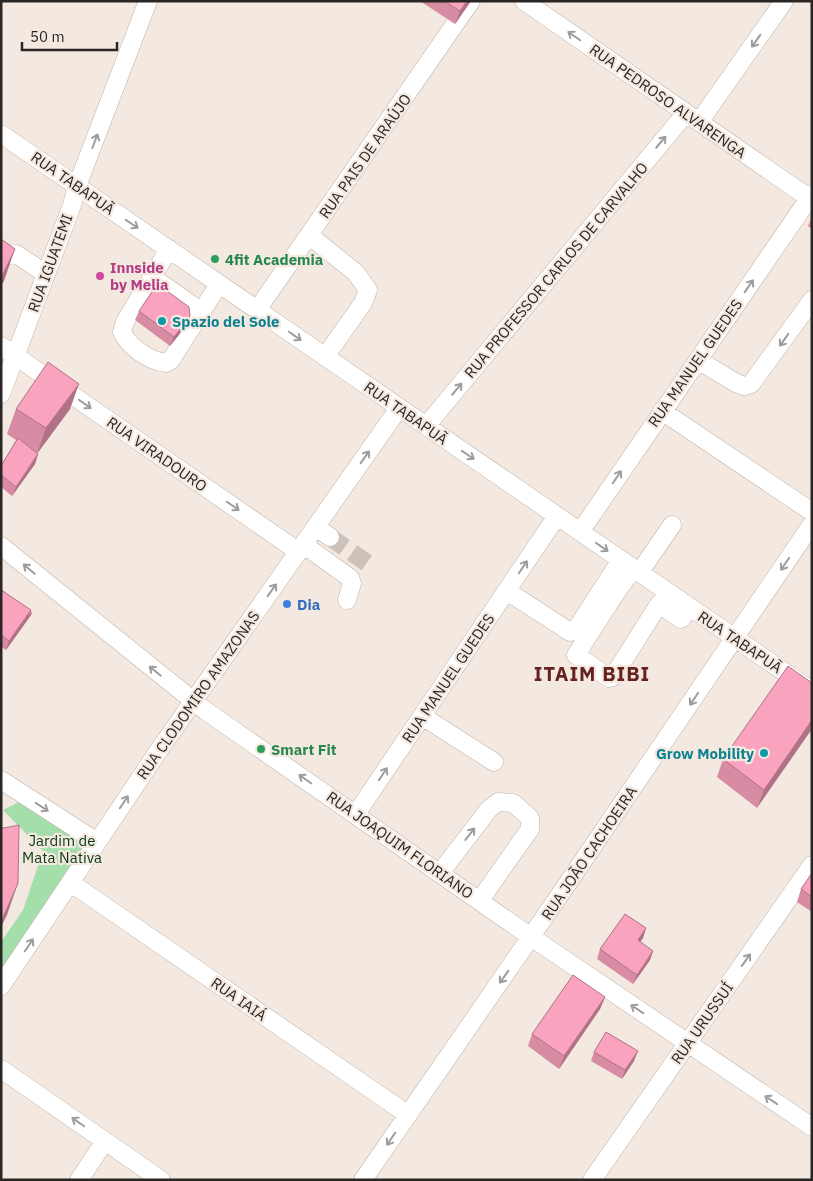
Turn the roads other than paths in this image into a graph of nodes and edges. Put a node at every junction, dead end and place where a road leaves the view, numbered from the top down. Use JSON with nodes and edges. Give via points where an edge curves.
{"nodes":[{"id":1,"x":148,"y":1,"type":"edge"},
{"id":2,"x":471,"y":1,"type":"edge"},
{"id":3,"x":784,"y":1,"type":"edge"},
{"id":4,"x":532,"y":3,"type":"edge"},
{"id":5,"x":692,"y":118,"type":"junction"},
{"id":6,"x":1,"y":134,"type":"edge"},
{"id":7,"x":77,"y":186,"type":"junction"},
{"id":8,"x":811,"y":197,"type":"edge"},
{"id":9,"x":310,"y":236,"type":"junction"},
{"id":10,"x":169,"y":249,"type":"junction"},
{"id":11,"x":1,"y":251,"type":"edge"},
{"id":12,"x":46,"y":274,"type":"junction"},
{"id":13,"x":152,"y":277,"type":"junction"},
{"id":14,"x":219,"y":284,"type":"junction"},
{"id":15,"x":812,"y":300,"type":"edge"},
{"id":16,"x":257,"y":310,"type":"junction"},
{"id":17,"x":202,"y":312,"type":"junction"},
{"id":18,"x":1,"y":346,"type":"edge"},
{"id":19,"x":16,"y":356,"type":"junction"},
{"id":20,"x":325,"y":357,"type":"junction"},
{"id":21,"x":698,"y":360,"type":"junction"},
{"id":22,"x":1,"y":394,"type":"edge"},
{"id":23,"x":399,"y":408,"type":"junction"},
{"id":24,"x":662,"y":411,"type":"junction"},
{"id":25,"x":426,"y":426,"type":"junction"},
{"id":26,"x":812,"y":512,"type":"edge"},
{"id":27,"x":557,"y":516,"type":"junction"},
{"id":28,"x":812,"y":524,"type":"edge"},
{"id":29,"x":672,"y":525,"type":"dead end"},
{"id":30,"x":580,"y":532,"type":"junction"},
{"id":31,"x":1,"y":546,"type":"edge"},
{"id":32,"x":301,"y":549,"type":"junction"},
{"id":33,"x":631,"y":567,"type":"junction"},
{"id":34,"x":507,"y":591,"type":"junction"},
{"id":35,"x":347,"y":600,"type":"dead end"},
{"id":36,"x":689,"y":607,"type":"junction"},
{"id":37,"x":735,"y":639,"type":"junction"},
{"id":38,"x":812,"y":692,"type":"edge"},
{"id":39,"x":194,"y":702,"type":"junction"},
{"id":40,"x":422,"y":716,"type":"junction"},
{"id":41,"x":494,"y":762,"type":"dead end"},
{"id":42,"x":1,"y":780,"type":"edge"},
{"id":43,"x":356,"y":814,"type":"junction"},
{"id":44,"x":97,"y":842,"type":"junction"},
{"id":45,"x":812,"y":865,"type":"edge"},
{"id":46,"x":440,"y":873,"type":"junction"},
{"id":47,"x":71,"y":883,"type":"junction"},
{"id":48,"x":480,"y":900,"type":"junction"},
{"id":49,"x":531,"y":936,"type":"junction"},
{"id":50,"x":1,"y":986,"type":"edge"},
{"id":51,"x":688,"y":1044,"type":"junction"},
{"id":52,"x":1,"y":1069,"type":"edge"},
{"id":53,"x":407,"y":1114,"type":"junction"},
{"id":54,"x":812,"y":1127,"type":"edge"},
{"id":55,"x":106,"y":1141,"type":"junction"},
{"id":56,"x":79,"y":1180,"type":"edge"},
{"id":57,"x":161,"y":1180,"type":"edge"},
{"id":58,"x":363,"y":1180,"type":"edge"},
{"id":59,"x":592,"y":1180,"type":"edge"}],
"edges":[{"from":7,"to":1,"type":"street","name":"RUA IGUATEMI","one_way":true},
{"from":2,"to":9,"type":"street","name":"RUA PAIS DE ARAÚJO"},
{"from":3,"to":5,"type":"street","name":"RUA PROFESSOR CARLOS DE CARVALHO","one_way":true},
{"from":5,"to":4,"type":"street","name":"RUA PEDROSO ALVARENGA","one_way":true},
{"from":5,"to":8,"type":"street","name":"RUA PEDROSO ALVARENGA"},
{"from":25,"to":5,"type":"street","name":"RUA PROFESSOR CARLOS DE CARVALHO","one_way":true},
{"from":6,"to":7,"type":"street","name":"RUA TABAPUÃ"},
{"from":7,"to":10,"type":"street","name":"RUA TABAPUÃ","one_way":true},
{"from":7,"to":12,"type":"street","name":"RUA IGUATEMI"},
{"from":21,"to":8,"type":"street","name":"RUA MANUEL GUEDES","one_way":true},
{"from":9,"to":16,"type":"street","name":"RUA PAIS DE ARAÚJO"},
{"from":9,"to":20,"type":"street","via":[[356,273],[368,290],[363,303]]},
{"from":10,"to":13,"type":"street"},
{"from":10,"to":14,"type":"street","name":"RUA TABAPUÃ"},
{"from":11,"to":12,"type":"street","via":[[16,254]]},
{"from":12,"to":19,"type":"street","name":"RUA IGUATEMI"},
{"from":13,"to":17,"type":"street"},
{"from":13,"to":17,"type":"street","via":[[122,332],[138,351],[160,362],[171,360]]},
{"from":14,"to":16,"type":"street","name":"RUA TABAPUÃ"},
{"from":14,"to":17,"type":"street"},
{"from":15,"to":21,"type":"street","one_way":true,"via":[[751,384],[736,383]]},
{"from":16,"to":20,"type":"street","name":"RUA TABAPUÃ","one_way":true},
{"from":18,"to":19,"type":"street","name":"RUA VIRADOURO"},
{"from":19,"to":22,"type":"street","name":"RUA IGUATEMI"},
{"from":19,"to":32,"type":"street","name":"RUA VIRADOURO","one_way":true},
{"from":20,"to":23,"type":"street","name":"RUA TABAPUÃ"},
{"from":21,"to":24,"type":"street","name":"RUA MANUEL GUEDES"},
{"from":23,"to":25,"type":"street","name":"RUA TABAPUÃ"},
{"from":32,"to":23,"type":"street","name":"RUA CLODOMIRO AMAZONAS","one_way":true,"via":[[323,532]]},
{"from":24,"to":26,"type":"street"},
{"from":30,"to":24,"type":"street","name":"RUA MANUEL GUEDES","one_way":true},
{"from":25,"to":27,"type":"street","name":"RUA TABAPUÃ","one_way":true},
{"from":27,"to":30,"type":"street","name":"RUA TABAPUÃ"},
{"from":34,"to":27,"type":"street","name":"RUA MANUEL GUEDES","one_way":true},
{"from":28,"to":37,"type":"street","name":"RUA JOÃO CACHOEIRA","one_way":true},
{"from":29,"to":33,"type":"street"},
{"from":30,"to":33,"type":"street","name":"RUA TABAPUÃ","one_way":true},
{"from":39,"to":31,"type":"street","name":"RUA JOAQUIM FLORIANO","one_way":true},
{"from":32,"to":35,"type":"street","name":"RUA VIRADOURO","via":[[350,578],[352,584]]},
{"from":39,"to":32,"type":"street","name":"RUA CLODOMIRO AMAZONAS","one_way":true},
{"from":33,"to":34,"type":"street","via":[[570,632]]},
{"from":33,"to":36,"type":"street","name":"RUA TABAPUÃ"},
{"from":33,"to":36,"type":"street","via":[[576,656],[580,660],[613,677],[660,604],[681,619]]},
{"from":34,"to":40,"type":"street","name":"RUA MANUEL GUEDES"},
{"from":36,"to":37,"type":"street","name":"RUA TABAPUÃ"},
{"from":37,"to":38,"type":"street","name":"RUA TABAPUÃ"},
{"from":37,"to":49,"type":"street","name":"RUA JOÃO CACHOEIRA","one_way":true},
{"from":43,"to":39,"type":"street","name":"RUA JOAQUIM FLORIANO","one_way":true},
{"from":44,"to":39,"type":"street","name":"RUA CLODOMIRO AMAZONAS","one_way":true},
{"from":40,"to":41,"type":"street"},
{"from":43,"to":40,"type":"street","name":"RUA MANUEL GUEDES","one_way":true},
{"from":42,"to":44,"type":"street","one_way":true},
{"from":43,"to":46,"type":"street","name":"RUA JOAQUIM FLORIANO"},
{"from":44,"to":47,"type":"street","name":"RUA CLODOMIRO AMAZONAS"},
{"from":51,"to":45,"type":"street","name":"RUA URUSSUÍ","one_way":true},
{"from":46,"to":48,"type":"street","name":"RUA JOAQUIM FLORIANO"},
{"from":46,"to":48,"type":"street","one_way":true,"via":[[489,809],[498,802],[513,803],[530,818],[530,829]]},
{"from":50,"to":47,"type":"street","name":"RUA CLODOMIRO AMAZONAS","one_way":true},
{"from":47,"to":53,"type":"street","name":"RUA IAIÁ"},
{"from":48,"to":49,"type":"street","name":"RUA JOAQUIM FLORIANO"},
{"from":51,"to":49,"type":"street","name":"RUA JOAQUIM FLORIANO","one_way":true},
{"from":49,"to":53,"type":"street","name":"RUA JOÃO CACHOEIRA","one_way":true},
{"from":54,"to":51,"type":"street","name":"RUA JOAQUIM FLORIANO","one_way":true},
{"from":51,"to":59,"type":"street","name":"RUA URUSSUÍ"},
{"from":55,"to":52,"type":"street","one_way":true},
{"from":53,"to":58,"type":"street","name":"RUA JOÃO CACHOEIRA","one_way":true},
{"from":55,"to":56,"type":"street"},
{"from":55,"to":57,"type":"street"}]}
